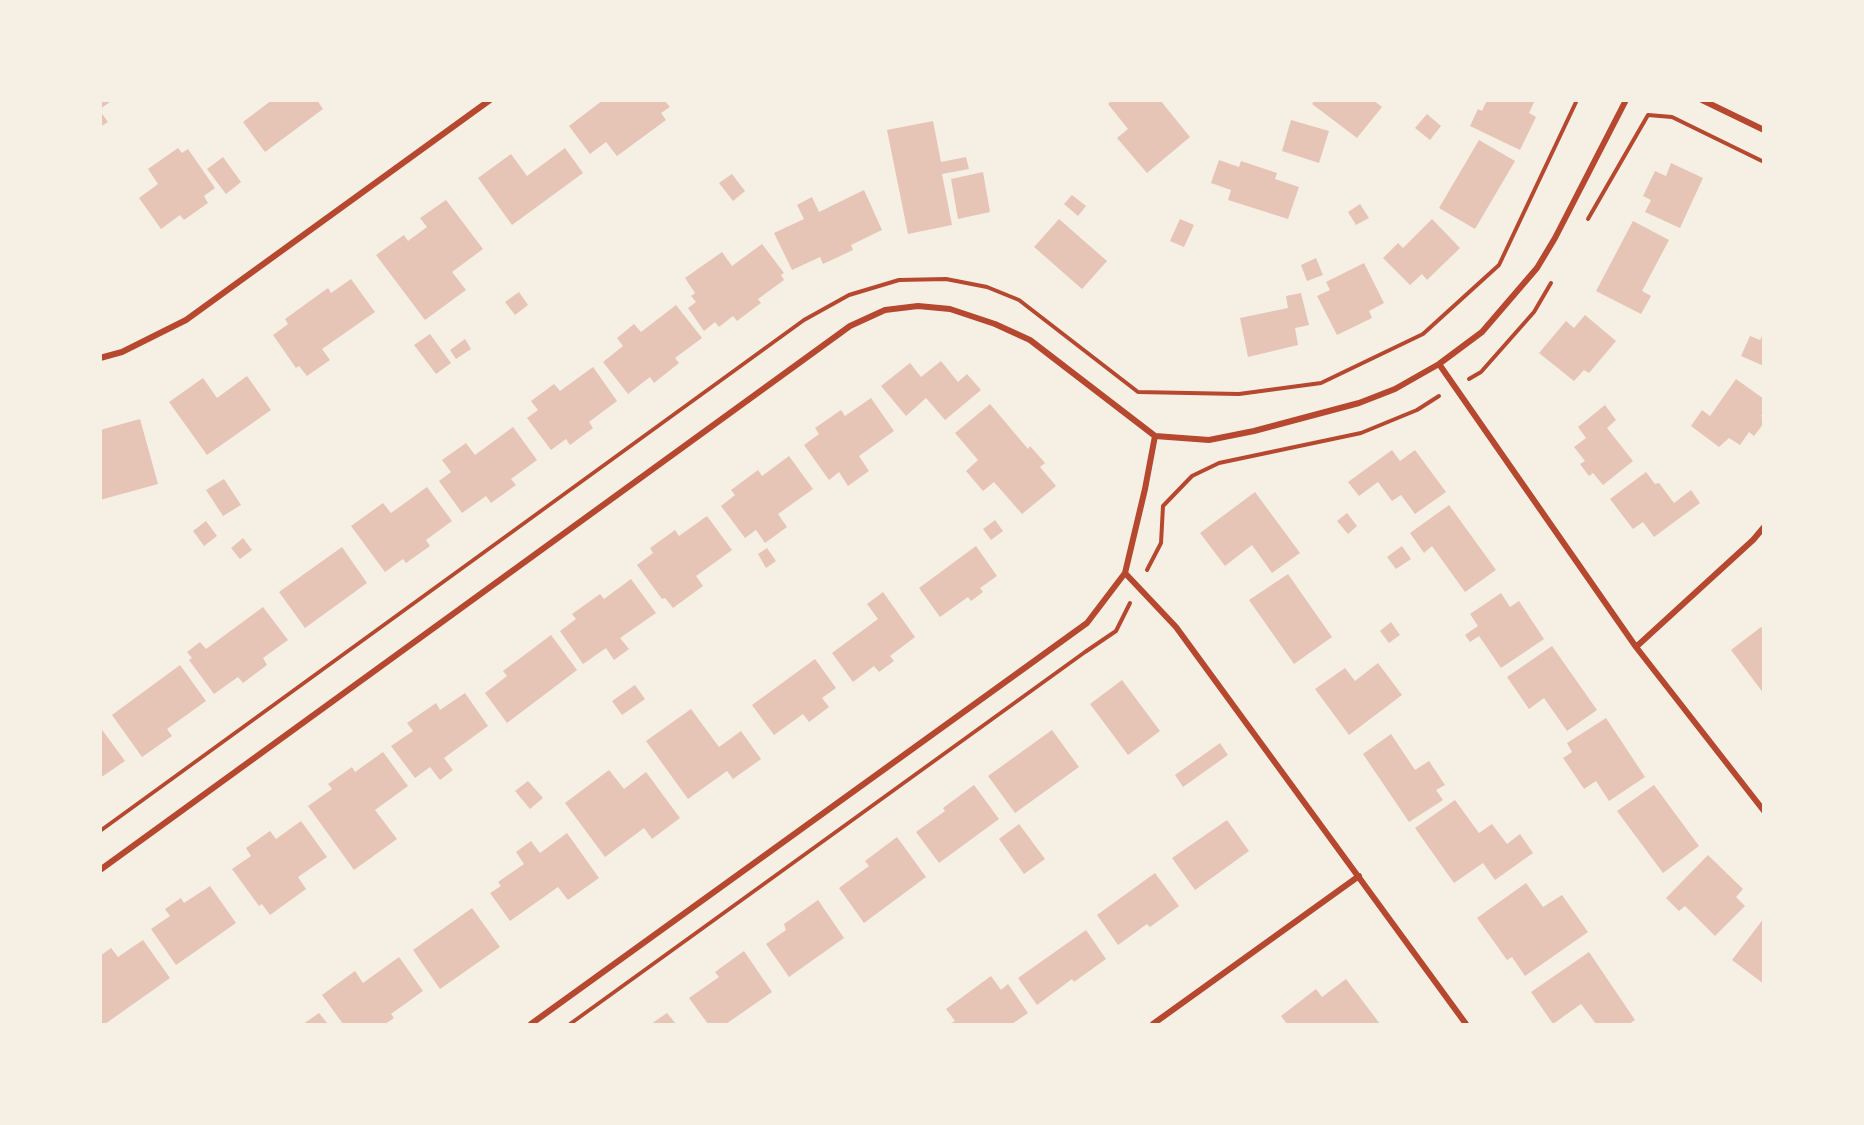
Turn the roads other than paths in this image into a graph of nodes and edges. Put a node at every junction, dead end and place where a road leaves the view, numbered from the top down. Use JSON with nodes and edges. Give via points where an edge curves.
{"nodes":[{"id":1,"x":490,"y":100,"type":"edge"},
{"id":2,"x":1626,"y":100,"type":"edge"},
{"id":3,"x":1702,"y":100,"type":"edge"},
{"id":4,"x":1764,"y":130,"type":"edge"},
{"id":5,"x":100,"y":358,"type":"edge"},
{"id":6,"x":1439,"y":364,"type":"junction"},
{"id":7,"x":1155,"y":436,"type":"junction"},
{"id":8,"x":1764,"y":527,"type":"edge"},
{"id":9,"x":1125,"y":573,"type":"junction"},
{"id":10,"x":1636,"y":647,"type":"junction"},
{"id":11,"x":1764,"y":811,"type":"edge"},
{"id":12,"x":100,"y":870,"type":"edge"},
{"id":13,"x":1359,"y":876,"type":"junction"},
{"id":14,"x":531,"y":1024,"type":"edge"},
{"id":15,"x":1153,"y":1024,"type":"edge"},
{"id":16,"x":1466,"y":1024,"type":"edge"}],
"edges":[{"from":1,"to":5,"type":"street","via":[[186,320],[122,352]]},
{"from":2,"to":6,"type":"street","via":[[1538,268],[1482,332]]},
{"from":3,"to":4,"type":"street"},
{"from":6,"to":7,"type":"street","via":[[1395,389],[1359,403],[1254,431],[1209,440]]},
{"from":6,"to":10,"type":"street"},
{"from":7,"to":9,"type":"street"},
{"from":7,"to":12,"type":"street","via":[[1030,340],[950,309],[918,306],[885,310],[850,326]]},
{"from":8,"to":10,"type":"street"},
{"from":9,"to":13,"type":"street","via":[[1176,627]]},
{"from":9,"to":14,"type":"street","via":[[1087,623]]},
{"from":10,"to":11,"type":"street"},
{"from":13,"to":15,"type":"street"},
{"from":13,"to":16,"type":"street"}]}
